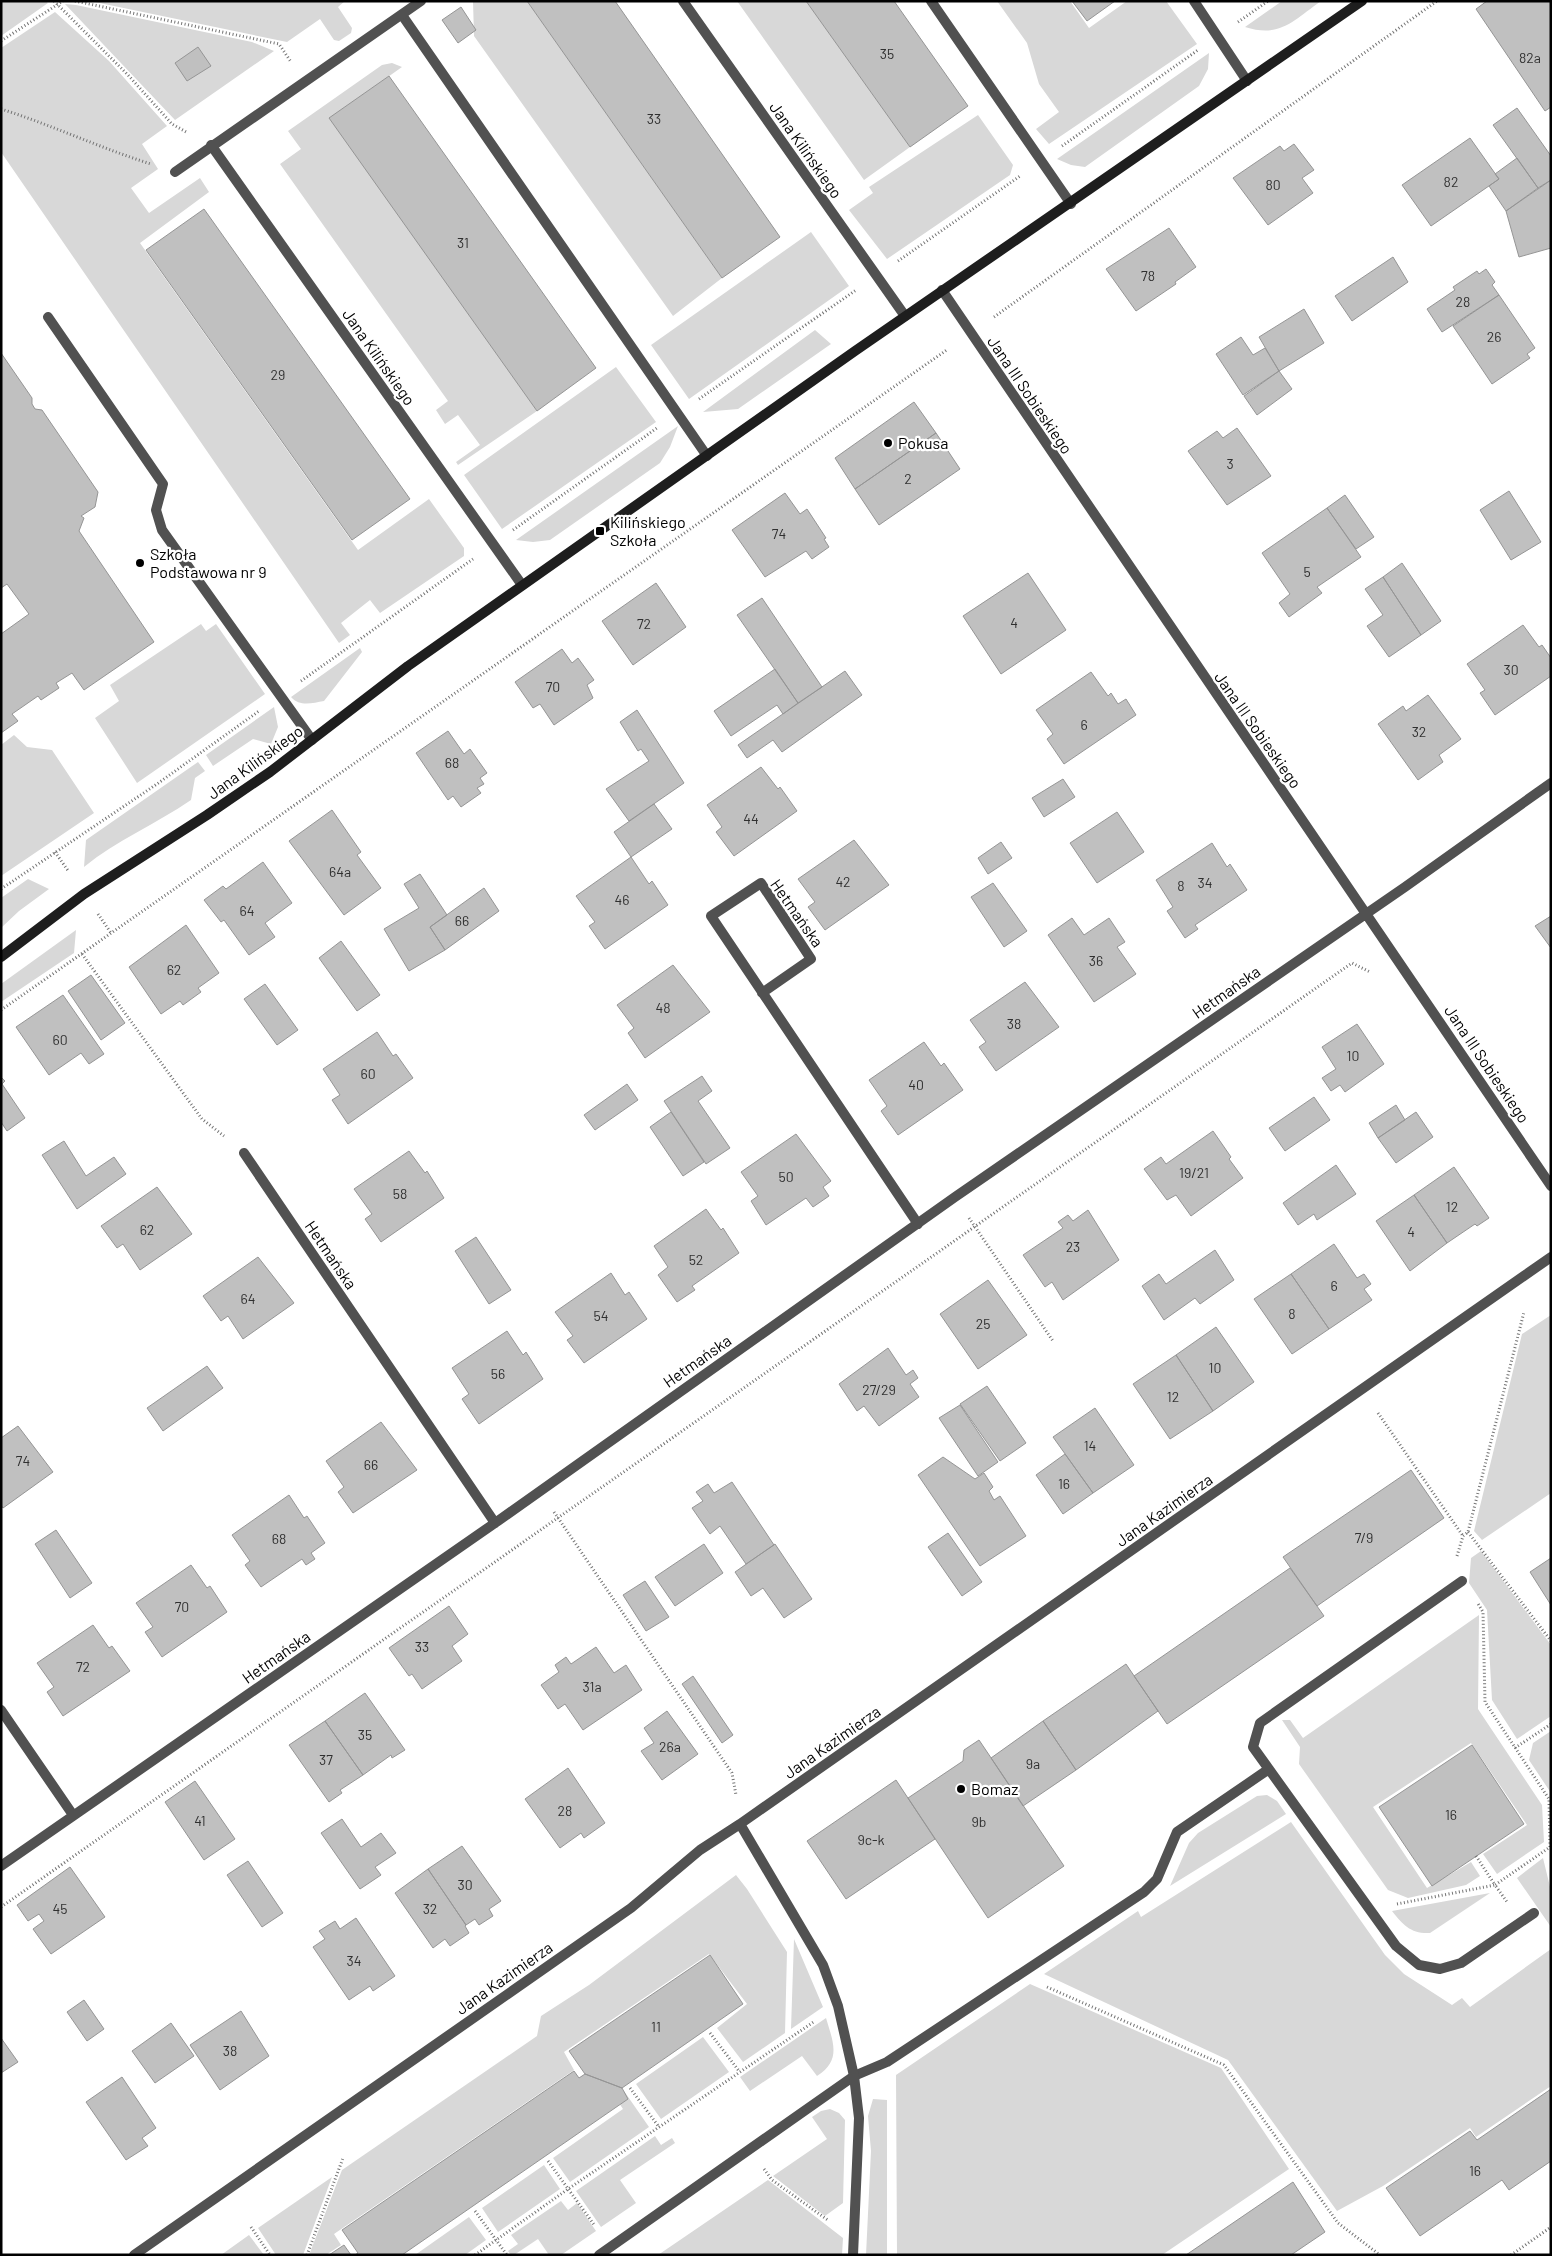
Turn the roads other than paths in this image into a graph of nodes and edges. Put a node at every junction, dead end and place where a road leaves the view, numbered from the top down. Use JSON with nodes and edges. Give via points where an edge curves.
{"nodes":[{"id":1,"x":422,"y":1,"type":"edge"},
{"id":2,"x":683,"y":1,"type":"edge"},
{"id":3,"x":931,"y":1,"type":"edge"},
{"id":4,"x":1194,"y":1,"type":"edge"},
{"id":5,"x":1362,"y":1,"type":"edge"},
{"id":6,"x":402,"y":15,"type":"junction"},
{"id":7,"x":1247,"y":81,"type":"junction"},
{"id":8,"x":212,"y":145,"type":"junction"},
{"id":9,"x":175,"y":172,"type":"road end"},
{"id":10,"x":1071,"y":204,"type":"junction"},
{"id":11,"x":942,"y":290,"type":"junction"},
{"id":12,"x":905,"y":316,"type":"junction"},
{"id":13,"x":48,"y":317,"type":"dead end"},
{"id":14,"x":707,"y":456,"type":"junction"},
{"id":15,"x":522,"y":585,"type":"junction"},
{"id":16,"x":312,"y":740,"type":"junction"},
{"id":17,"x":1551,"y":783,"type":"edge"},
{"id":18,"x":1366,"y":913,"type":"junction"},
{"id":19,"x":1,"y":957,"type":"edge"},
{"id":20,"x":762,"y":993,"type":"junction"},
{"id":21,"x":244,"y":1152,"type":"road end"},
{"id":22,"x":1551,"y":1186,"type":"edge"},
{"id":23,"x":918,"y":1224,"type":"junction"},
{"id":24,"x":1551,"y":1258,"type":"edge"},
{"id":25,"x":495,"y":1523,"type":"junction"},
{"id":26,"x":1462,"y":1581,"type":"road end"},
{"id":27,"x":1,"y":1710,"type":"edge"},
{"id":28,"x":1269,"y":1769,"type":"junction"},
{"id":29,"x":73,"y":1815,"type":"junction"},
{"id":30,"x":740,"y":1824,"type":"junction"},
{"id":31,"x":1,"y":1866,"type":"edge"},
{"id":32,"x":1534,"y":1913,"type":"dead end"},
{"id":33,"x":854,"y":2076,"type":"junction"},
{"id":34,"x":134,"y":2255,"type":"edge"},
{"id":35,"x":600,"y":2255,"type":"edge"},
{"id":36,"x":853,"y":2255,"type":"edge"}],
"edges":[{"from":1,"to":6,"type":"street"},
{"from":2,"to":12,"type":"street","name":"Jana Kilińskiego"},
{"from":3,"to":10,"type":"street"},
{"from":4,"to":7,"type":"street"},
{"from":5,"to":7,"type":"street","name":"Jana Kilińskiego"},
{"from":6,"to":8,"type":"street"},
{"from":6,"to":14,"type":"street"},
{"from":7,"to":10,"type":"street","name":"Jana Kilińskiego"},
{"from":8,"to":9,"type":"street"},
{"from":8,"to":15,"type":"street","name":"Jana Kilińskiego"},
{"from":10,"to":11,"type":"street","name":"Jana Kilińskiego"},
{"from":11,"to":12,"type":"street","name":"Jana Kilińskiego"},
{"from":11,"to":18,"type":"street","name":"Jana III Sobieskiego"},
{"from":12,"to":14,"type":"street","name":"Jana Kilińskiego"},
{"from":13,"to":16,"type":"street","via":[[163,484],[156,510],[162,530]]},
{"from":14,"to":15,"type":"street","name":"Jana Kilińskiego"},
{"from":15,"to":16,"type":"street","name":"Jana Kilińskiego","via":[[408,666]]},
{"from":16,"to":19,"type":"street","name":"Jana Kilińskiego","via":[[207,816],[84,894]]},
{"from":17,"to":18,"type":"street","name":"Hetmańska"},
{"from":18,"to":22,"type":"street","name":"Jana III Sobieskiego"},
{"from":18,"to":23,"type":"street","name":"Hetmańska"},
{"from":20,"to":20,"type":"street","name":"Hetmańska","via":[[711,916],[761,883],[811,959]]},
{"from":20,"to":23,"type":"street","name":"Hetmańska"},
{"from":21,"to":25,"type":"street","name":"Hetmańska"},
{"from":23,"to":25,"type":"street","name":"Hetmańska"},
{"from":24,"to":30,"type":"street","name":"Jana Kazimierza"},
{"from":25,"to":29,"type":"street","name":"Hetmańska"},
{"from":26,"to":28,"type":"street","via":[[1260,1723],[1253,1746]]},
{"from":27,"to":29,"type":"street"},
{"from":28,"to":32,"type":"street","via":[[1396,1946],[1419,1966],[1440,1969],[1461,1963]]},
{"from":28,"to":33,"type":"street","via":[[1177,1832],[1157,1879],[1144,1892],[887,2062]]},
{"from":29,"to":31,"type":"street","name":"Hetmańska"},
{"from":30,"to":33,"type":"street","via":[[823,1965],[838,2006]]},
{"from":30,"to":34,"type":"street","name":"Jana Kazimierza","via":[[700,1850],[631,1908]]},
{"from":33,"to":35,"type":"street"},
{"from":33,"to":36,"type":"street","via":[[859,2118]]}]}
